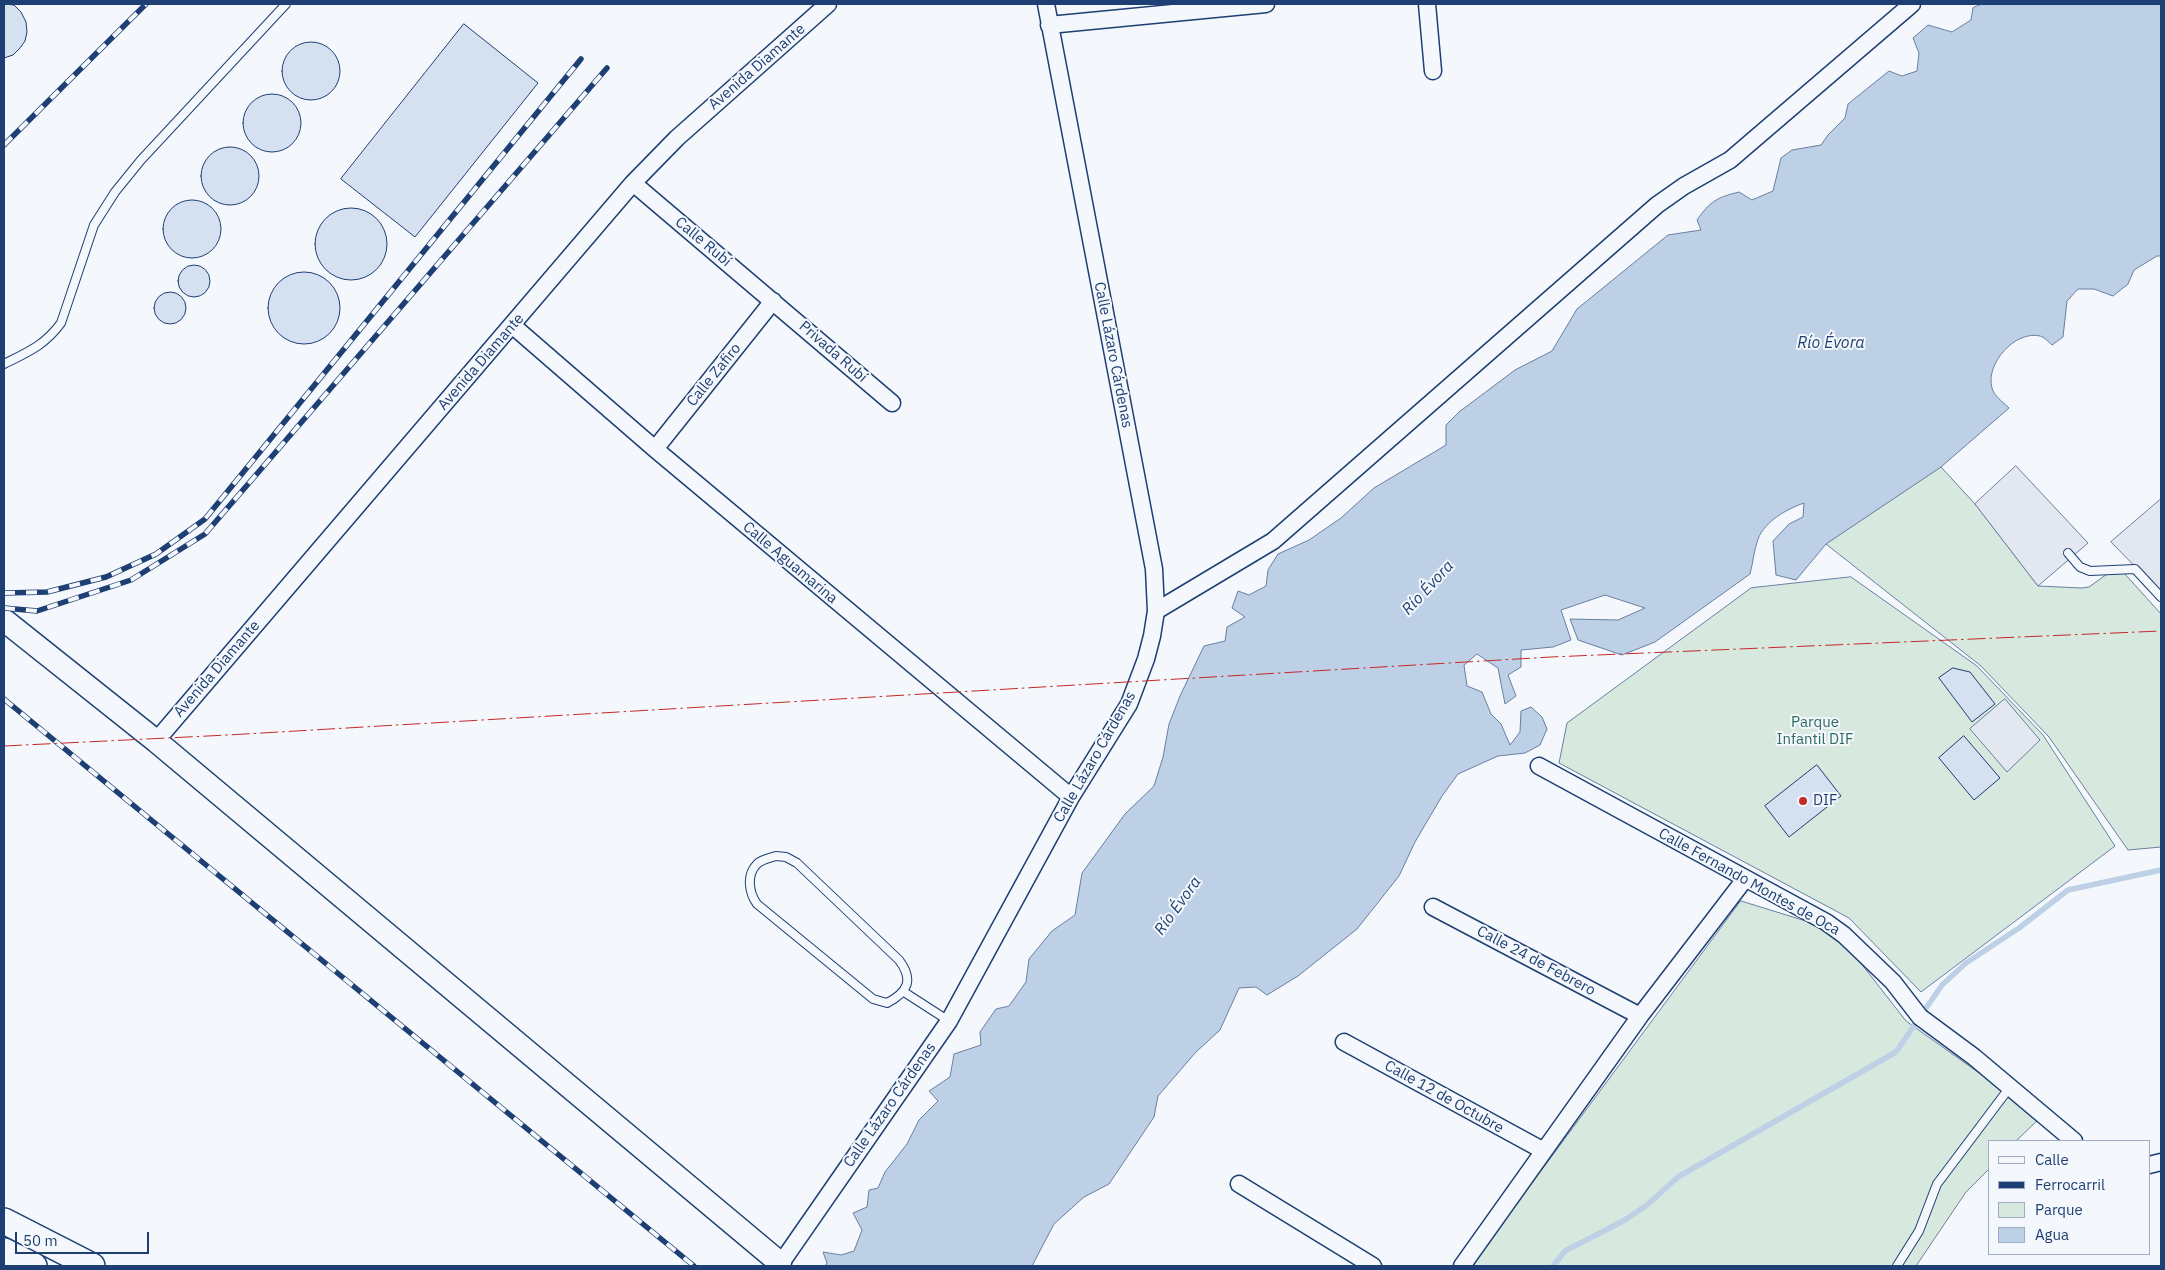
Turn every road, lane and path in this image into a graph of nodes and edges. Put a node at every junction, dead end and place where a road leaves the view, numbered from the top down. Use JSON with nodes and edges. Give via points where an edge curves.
{"nodes":[{"id":1,"x":286,"y":4,"type":"edge"},
{"id":2,"x":828,"y":4,"type":"edge"},
{"id":3,"x":1046,"y":4,"type":"edge"},
{"id":4,"x":1266,"y":4,"type":"edge"},
{"id":5,"x":1427,"y":4,"type":"edge"},
{"id":6,"x":1911,"y":4,"type":"edge"},
{"id":7,"x":1220,"y":6,"type":"edge"},
{"id":8,"x":1049,"y":25,"type":"junction"},
{"id":9,"x":1433,"y":71,"type":"dead end"},
{"id":10,"x":633,"y":183,"type":"junction"},
{"id":11,"x":773,"y":301,"type":"junction"},
{"id":12,"x":512,"y":325,"type":"junction"},
{"id":13,"x":4,"y":364,"type":"edge"},
{"id":14,"x":892,"y":403,"type":"dead end"},
{"id":15,"x":655,"y":449,"type":"junction"},
{"id":16,"x":2068,"y":553,"type":"dead end"},
{"id":17,"x":2161,"y":597,"type":"edge"},
{"id":18,"x":1156,"y":611,"type":"junction"},
{"id":19,"x":4,"y":620,"type":"edge"},
{"id":20,"x":156,"y":741,"type":"junction"},
{"id":21,"x":1539,"y":766,"type":"dead end"},
{"id":22,"x":1071,"y":797,"type":"junction"},
{"id":23,"x":1745,"y":879,"type":"junction"},
{"id":24,"x":1433,"y":906,"type":"dead end"},
{"id":25,"x":904,"y":992,"type":"junction"},
{"id":26,"x":1640,"y":1016,"type":"junction"},
{"id":27,"x":949,"y":1021,"type":"junction"},
{"id":28,"x":1344,"y":1042,"type":"dead end"},
{"id":29,"x":2010,"y":1087,"type":"junction"},
{"id":30,"x":2073,"y":1140,"type":"edge"},
{"id":31,"x":1544,"y":1152,"type":"junction"},
{"id":32,"x":1239,"y":1184,"type":"dead end"},
{"id":33,"x":4,"y":1221,"type":"edge"},
{"id":34,"x":4,"y":1251,"type":"edge"},
{"id":35,"x":781,"y":1265,"type":"edge"},
{"id":36,"x":34,"y":1266,"type":"edge"},
{"id":37,"x":92,"y":1266,"type":"edge"},
{"id":38,"x":1373,"y":1266,"type":"edge"},
{"id":39,"x":1462,"y":1266,"type":"edge"},
{"id":40,"x":1897,"y":1266,"type":"edge"}],
"edges":[{"from":1,"to":13,"type":"lane","via":[[115,192],[94,225],[61,323],[51,336],[37,348]]},
{"from":2,"to":10,"type":"street","name":"Avenida Diamante","via":[[677,138]]},
{"from":3,"to":8,"type":"street","name":"Calle Lázaro Cárdenas"},
{"from":4,"to":7,"type":"street"},
{"from":5,"to":9,"type":"street"},
{"from":6,"to":18,"type":"street","via":[[1730,160],[1657,205],[1273,541]]},
{"from":7,"to":8,"type":"street"},
{"from":8,"to":18,"type":"street","name":"Calle Lázaro Cárdenas","via":[[1154,569]]},
{"from":10,"to":11,"type":"street","name":"Calle Rubí"},
{"from":10,"to":12,"type":"street","name":"Avenida Diamante"},
{"from":11,"to":14,"type":"street","name":"Privada Rubí"},
{"from":11,"to":15,"type":"street","name":"Calle Zafiro"},
{"from":12,"to":15,"type":"street","name":"Calle Aguamarina"},
{"from":12,"to":20,"type":"street","name":"Avenida Diamante"},
{"from":15,"to":22,"type":"street","name":"Calle Aguamarina"},
{"from":16,"to":17,"type":"lane","via":[[2080,567],[2090,571],[2134,569]]},
{"from":18,"to":22,"type":"street","name":"Calle Lázaro Cárdenas","via":[[1146,659],[1129,704]]},
{"from":19,"to":20,"type":"street"},
{"from":20,"to":35,"type":"street"},
{"from":21,"to":23,"type":"street","name":"Calle Fernando Montes de Oca"},
{"from":22,"to":27,"type":"street","name":"Calle Lázaro Cárdenas"},
{"from":23,"to":26,"type":"street"},
{"from":23,"to":29,"type":"street","name":"Calle Fernando Montes de Oca","via":[[1844,935],[1893,982],[1920,1018]]},
{"from":24,"to":26,"type":"street","name":"Calle 24 de Febrero"},
{"from":25,"to":25,"type":"lane","via":[[908,974],[899,960],[797,863],[776,856],[757,864],[750,888],[757,904],[873,999],[887,1003]]},
{"from":25,"to":27,"type":"lane"},
{"from":26,"to":31,"type":"street"},
{"from":27,"to":35,"type":"street","name":"Calle Lázaro Cárdenas"},
{"from":28,"to":31,"type":"street","name":"Calle 12 de Octubre"},
{"from":29,"to":30,"type":"street","name":"Calle Fernando Montes de Oca"},
{"from":29,"to":40,"type":"lane","via":[[1937,1184],[1919,1231]]},
{"from":31,"to":39,"type":"street"},
{"from":32,"to":38,"type":"street"},
{"from":33,"to":37,"type":"main road"},
{"from":34,"to":36,"type":"main road"}]}
